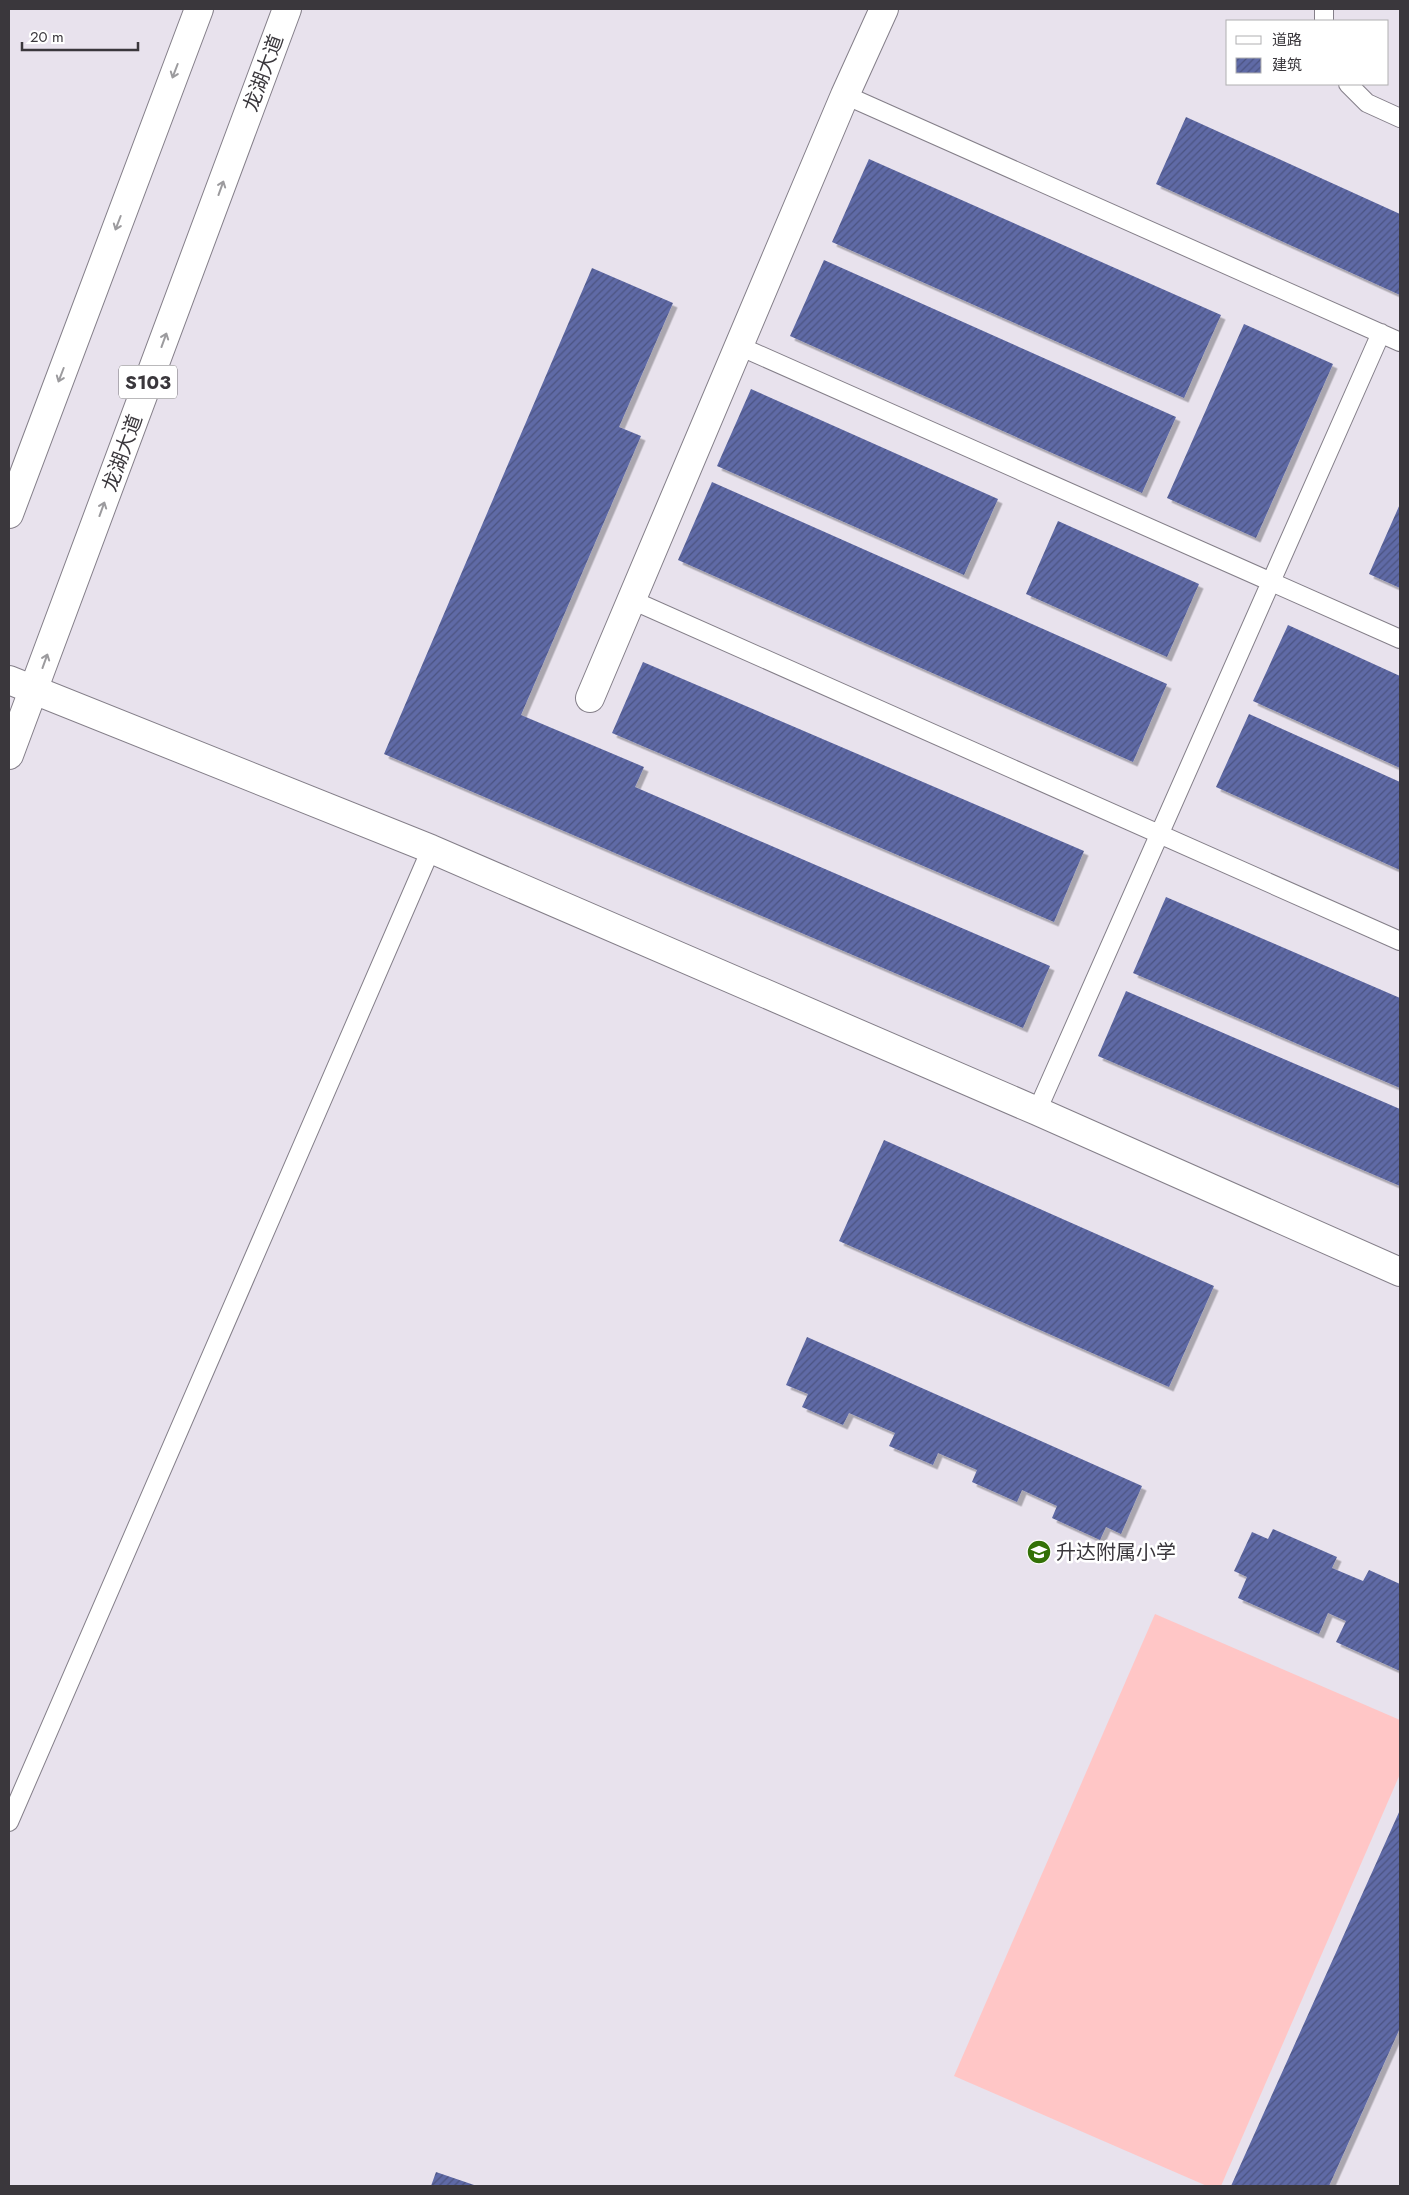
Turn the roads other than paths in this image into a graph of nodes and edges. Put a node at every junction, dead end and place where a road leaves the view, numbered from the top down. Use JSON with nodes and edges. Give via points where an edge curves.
{"nodes":[{"id":1,"x":199,"y":9,"type":"edge"},
{"id":2,"x":287,"y":9,"type":"edge"},
{"id":3,"x":884,"y":9,"type":"edge"},
{"id":4,"x":1349,"y":85,"type":"edge"},
{"id":5,"x":846,"y":95,"type":"junction"},
{"id":6,"x":1400,"y":118,"type":"edge"},
{"id":7,"x":1381,"y":333,"type":"junction"},
{"id":8,"x":1400,"y":342,"type":"edge"},
{"id":9,"x":739,"y":346,"type":"junction"},
{"id":10,"x":9,"y":514,"type":"edge"},
{"id":11,"x":1270,"y":582,"type":"junction"},
{"id":12,"x":632,"y":600,"type":"junction"},
{"id":13,"x":1400,"y":639,"type":"edge"},
{"id":14,"x":9,"y":680,"type":"edge"},
{"id":15,"x":34,"y":690,"type":"junction"},
{"id":16,"x":590,"y":698,"type":"dead end"},
{"id":17,"x":9,"y":756,"type":"edge"},
{"id":18,"x":1158,"y":834,"type":"junction"},
{"id":19,"x":431,"y":849,"type":"junction"},
{"id":20,"x":1400,"y":941,"type":"edge"},
{"id":21,"x":1037,"y":1111,"type":"junction"},
{"id":22,"x":1400,"y":1272,"type":"edge"},
{"id":23,"x":9,"y":1822,"type":"edge"}],
"edges":[{"from":1,"to":10,"type":"main road","one_way":true},
{"from":15,"to":2,"type":"main road","name":"龙湖大道","number":"S103","one_way":true},
{"from":3,"to":5,"type":"main road"},
{"from":4,"to":6,"type":"lane","via":[[1368,103]]},
{"from":5,"to":7,"type":"lane"},
{"from":5,"to":9,"type":"main road"},
{"from":7,"to":8,"type":"lane"},
{"from":7,"to":11,"type":"lane"},
{"from":9,"to":11,"type":"lane"},
{"from":9,"to":12,"type":"main road"},
{"from":11,"to":13,"type":"lane"},
{"from":11,"to":18,"type":"lane"},
{"from":12,"to":16,"type":"main road"},
{"from":12,"to":18,"type":"lane"},
{"from":14,"to":15,"type":"main road"},
{"from":15,"to":17,"type":"main road","name":"龙湖大道","number":"S103"},
{"from":15,"to":19,"type":"main road"},
{"from":18,"to":20,"type":"lane"},
{"from":18,"to":21,"type":"lane"},
{"from":19,"to":21,"type":"main road"},
{"from":19,"to":23,"type":"lane"},
{"from":21,"to":22,"type":"main road"}]}
